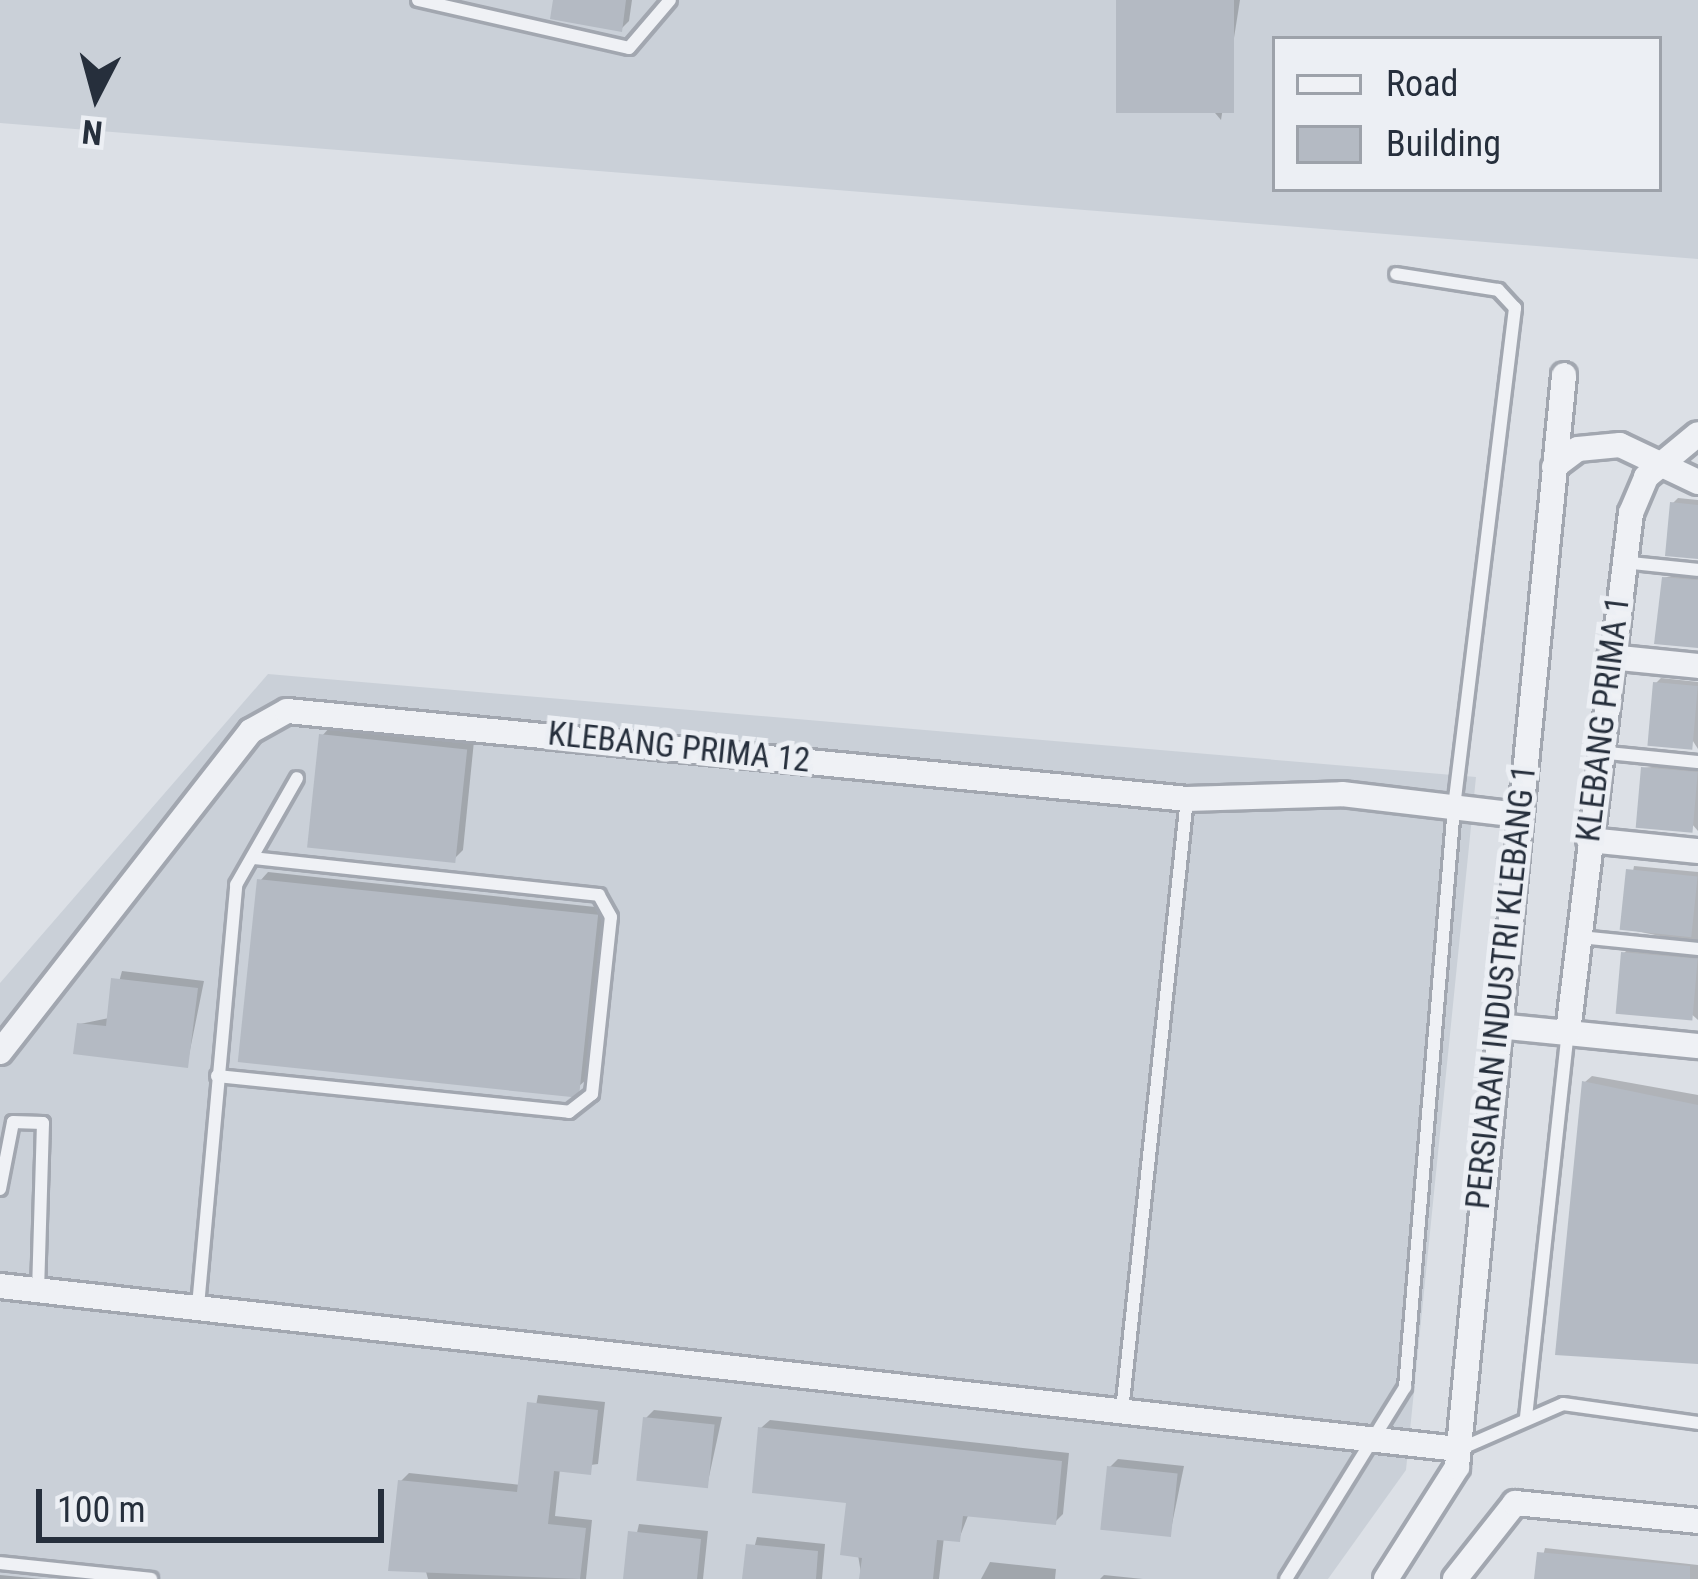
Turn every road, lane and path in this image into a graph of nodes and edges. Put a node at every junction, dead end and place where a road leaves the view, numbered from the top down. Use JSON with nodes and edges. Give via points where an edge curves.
{"nodes":[{"id":1,"x":418,"y":0,"type":"edge"},
{"id":2,"x":670,"y":0,"type":"edge"},
{"id":3,"x":1396,"y":274,"type":"dead end"},
{"id":4,"x":1564,"y":375,"type":"dead end"},
{"id":5,"x":1698,"y":434,"type":"edge"},
{"id":6,"x":1663,"y":463,"type":"junction"},
{"id":7,"x":1555,"y":467,"type":"junction"},
{"id":8,"x":1698,"y":482,"type":"edge"},
{"id":9,"x":1621,"y":562,"type":"junction"},
{"id":10,"x":1698,"y":570,"type":"edge"},
{"id":11,"x":1610,"y":658,"type":"junction"},
{"id":12,"x":1698,"y":667,"type":"edge"},
{"id":13,"x":1598,"y":752,"type":"junction"},
{"id":14,"x":1698,"y":762,"type":"edge"},
{"id":15,"x":297,"y":778,"type":"dead end"},
{"id":16,"x":1187,"y":799,"type":"junction"},
{"id":17,"x":1454,"y":807,"type":"junction"},
{"id":18,"x":1518,"y":814,"type":"junction"},
{"id":19,"x":1589,"y":840,"type":"junction"},
{"id":20,"x":1698,"y":851,"type":"edge"},
{"id":21,"x":253,"y":858,"type":"junction"},
{"id":22,"x":1578,"y":937,"type":"junction"},
{"id":23,"x":1698,"y":949,"type":"edge"},
{"id":24,"x":1497,"y":1026,"type":"junction"},
{"id":25,"x":1568,"y":1032,"type":"junction"},
{"id":26,"x":1698,"y":1046,"type":"edge"},
{"id":27,"x":0,"y":1052,"type":"edge"},
{"id":28,"x":217,"y":1076,"type":"junction"},
{"id":29,"x":0,"y":1189,"type":"edge"},
{"id":30,"x":0,"y":1286,"type":"edge"},
{"id":31,"x":38,"y":1290,"type":"junction"},
{"id":32,"x":198,"y":1306,"type":"junction"},
{"id":33,"x":1123,"y":1411,"type":"junction"},
{"id":34,"x":1526,"y":1417,"type":"junction"},
{"id":35,"x":1698,"y":1423,"type":"edge"},
{"id":36,"x":1379,"y":1443,"type":"junction"},
{"id":37,"x":1457,"y":1449,"type":"junction"},
{"id":38,"x":1698,"y":1521,"type":"edge"},
{"id":39,"x":0,"y":1563,"type":"edge"},
{"id":40,"x":151,"y":1579,"type":"edge"},
{"id":41,"x":1286,"y":1579,"type":"edge"},
{"id":42,"x":1386,"y":1579,"type":"edge"},
{"id":43,"x":1455,"y":1579,"type":"edge"}],
"edges":[{"from":1,"to":2,"type":"lane","via":[[629,48]]},
{"from":3,"to":17,"type":"lane","via":[[1498,290],[1515,308]]},
{"from":4,"to":7,"type":"street","name":"PERSIARAN INDUSTRI KLEBANG 1"},
{"from":5,"to":6,"type":"street","name":"KLEBANG PRIMA 1"},
{"from":6,"to":7,"type":"street","via":[[1605,444]]},
{"from":6,"to":8,"type":"street"},
{"from":6,"to":9,"type":"street","name":"KLEBANG PRIMA 1","via":[[1637,491]]},
{"from":7,"to":18,"type":"street","name":"PERSIARAN INDUSTRI KLEBANG 1"},
{"from":9,"to":10,"type":"lane"},
{"from":9,"to":11,"type":"street","name":"KLEBANG PRIMA 1"},
{"from":11,"to":12,"type":"street"},
{"from":11,"to":13,"type":"street","name":"KLEBANG PRIMA 1"},
{"from":13,"to":14,"type":"lane"},
{"from":13,"to":19,"type":"street","name":"KLEBANG PRIMA 1"},
{"from":15,"to":21,"type":"lane"},
{"from":16,"to":17,"type":"street","name":"KLEBANG PRIMA 12","via":[[1342,794]]},
{"from":16,"to":27,"type":"street","name":"KLEBANG PRIMA 12","via":[[287,711],[251,731]]},
{"from":16,"to":33,"type":"lane"},
{"from":17,"to":18,"type":"street","name":"KLEBANG PRIMA 12"},
{"from":17,"to":36,"type":"lane","via":[[1407,1366]]},
{"from":18,"to":24,"type":"street","name":"PERSIARAN INDUSTRI KLEBANG 1"},
{"from":19,"to":20,"type":"street"},
{"from":19,"to":22,"type":"street","name":"KLEBANG PRIMA 1"},
{"from":21,"to":28,"type":"lane","via":[[236,885]]},
{"from":21,"to":28,"type":"lane","via":[[599,895],[610,917],[592,1094],[569,1112]]},
{"from":22,"to":23,"type":"lane"},
{"from":22,"to":25,"type":"street","name":"KLEBANG PRIMA 1"},
{"from":24,"to":25,"type":"street"},
{"from":24,"to":37,"type":"street","name":"PERSIARAN INDUSTRI KLEBANG 1"},
{"from":25,"to":26,"type":"street"},
{"from":25,"to":34,"type":"lane"},
{"from":28,"to":32,"type":"lane"},
{"from":29,"to":31,"type":"lane","via":[[14,1123],[43,1123]]},
{"from":30,"to":31,"type":"street"},
{"from":31,"to":32,"type":"street"},
{"from":32,"to":33,"type":"street"},
{"from":33,"to":36,"type":"street"},
{"from":34,"to":35,"type":"lane","via":[[1588,1403]]},
{"from":34,"to":37,"type":"lane"},
{"from":36,"to":37,"type":"street"},
{"from":36,"to":41,"type":"lane"},
{"from":37,"to":42,"type":"street","name":"PERSIARAN INDUSTRI KLEBANG 1","via":[[1454,1477]]},
{"from":38,"to":43,"type":"street","via":[[1505,1507]]},
{"from":39,"to":40,"type":"lane"}]}
